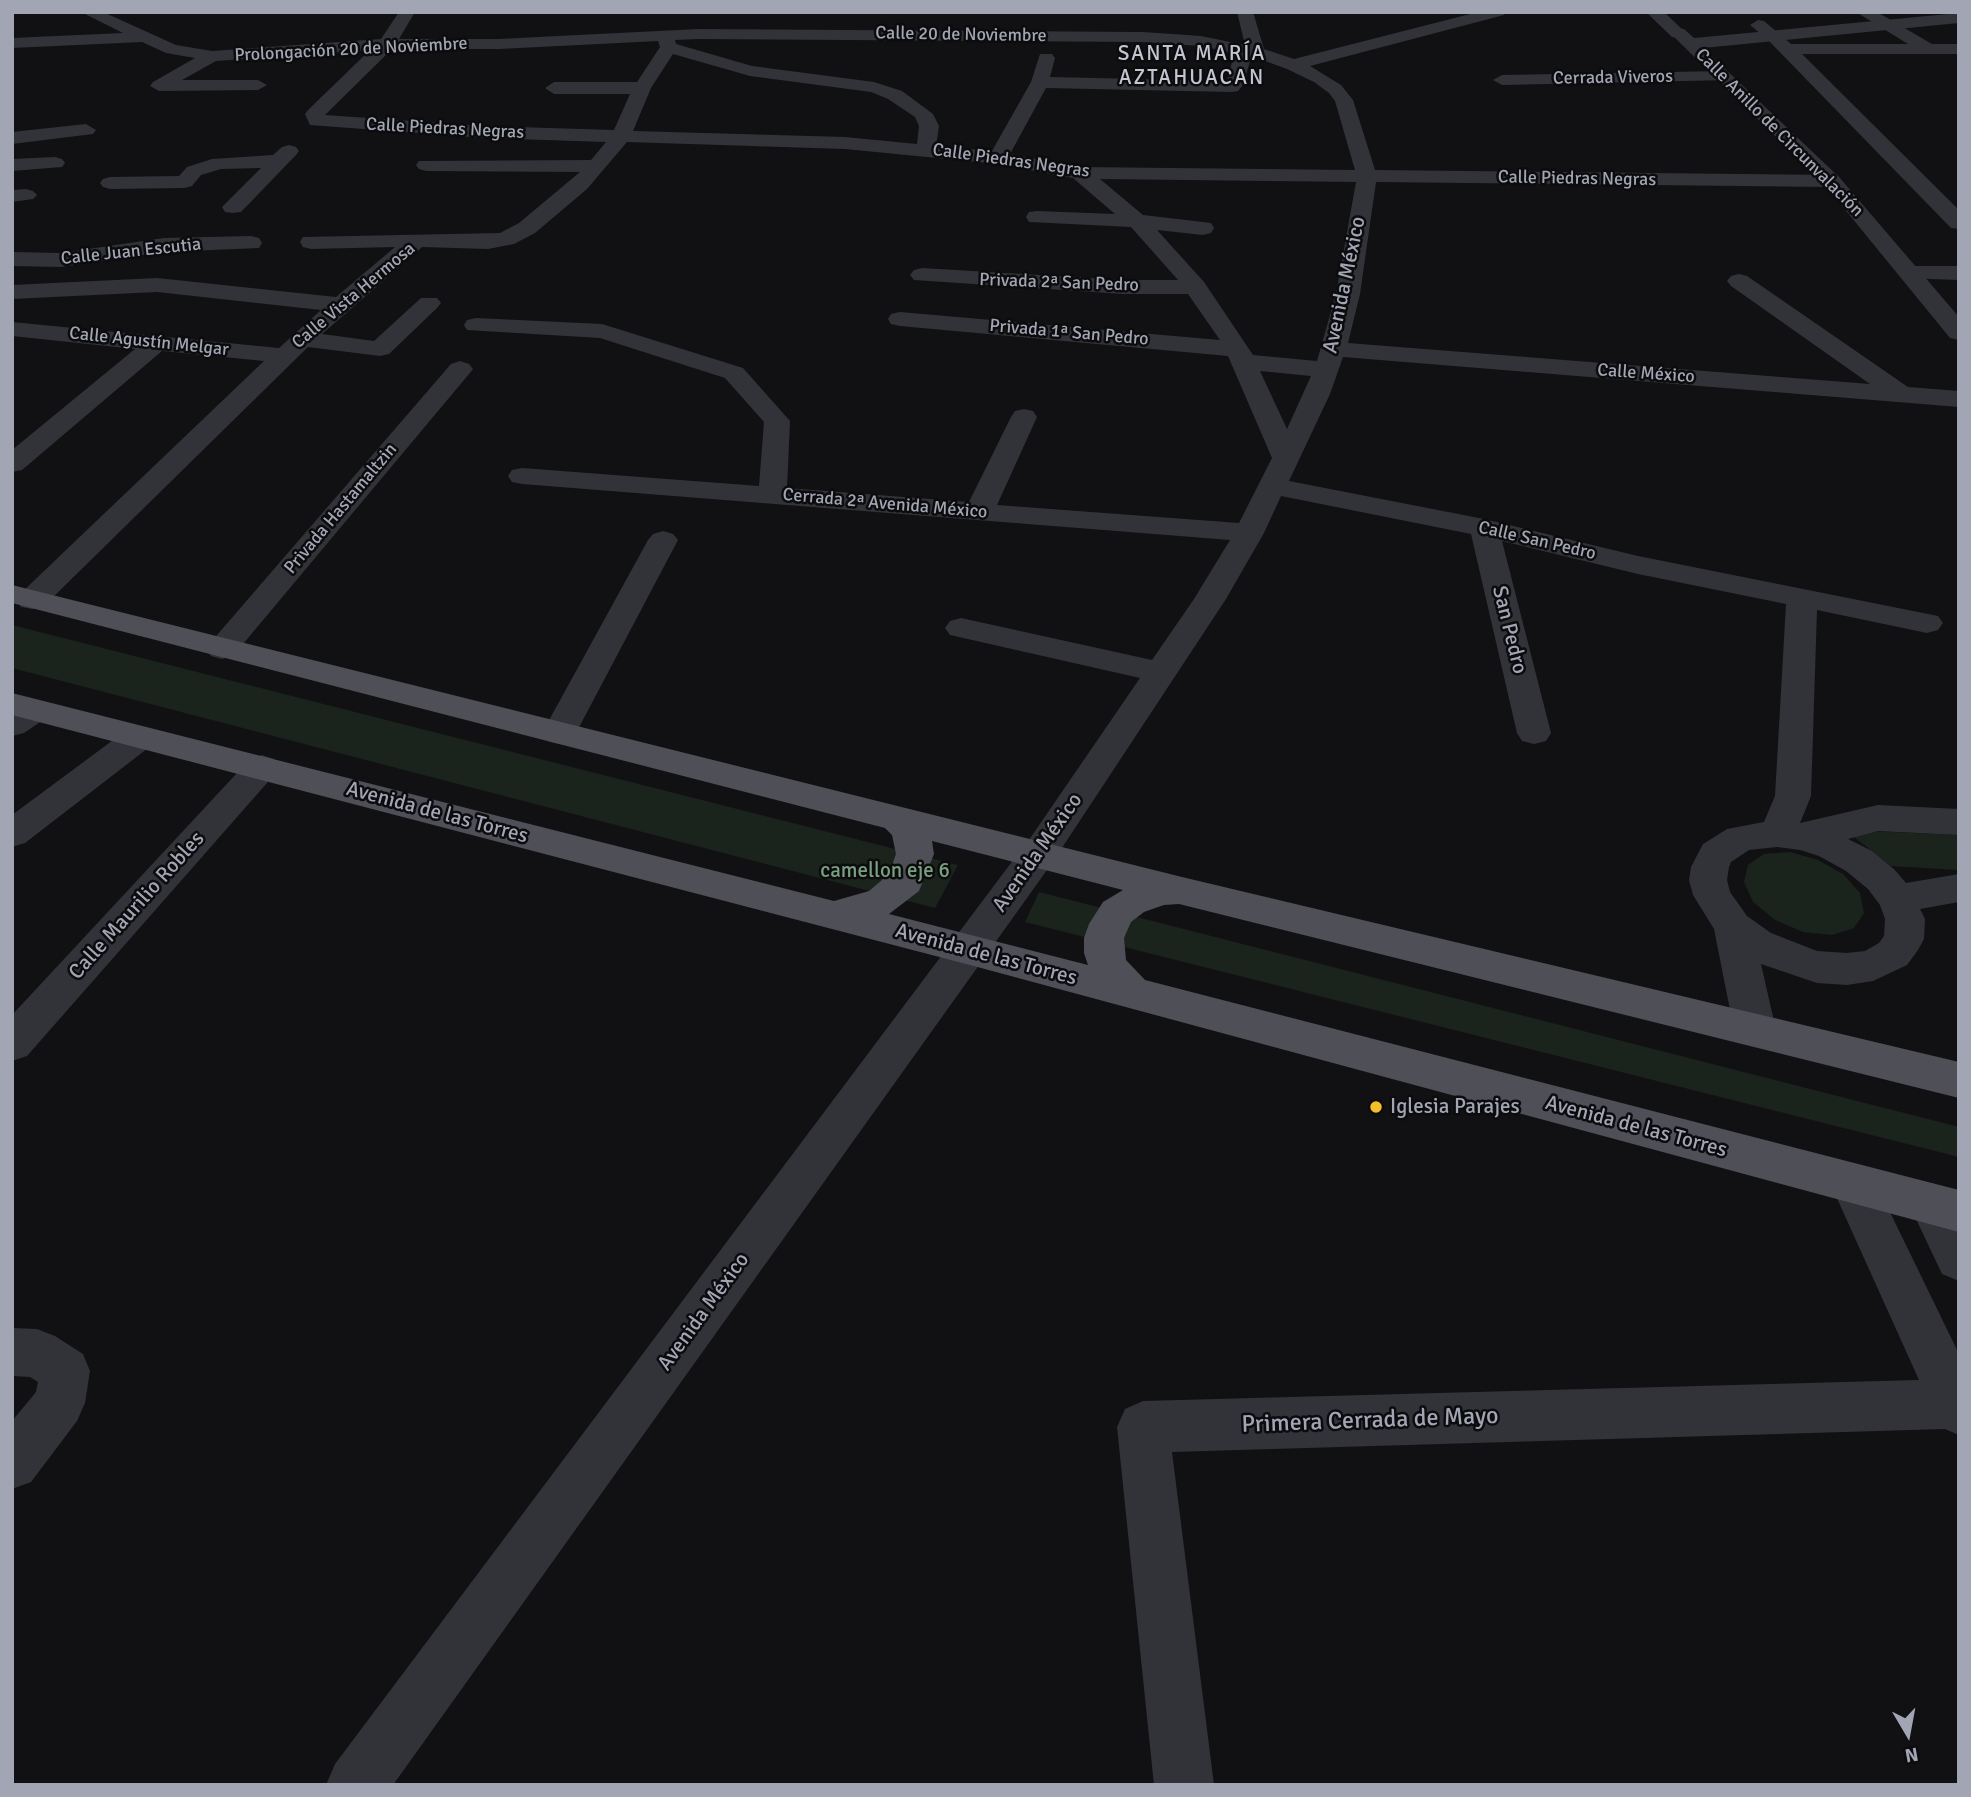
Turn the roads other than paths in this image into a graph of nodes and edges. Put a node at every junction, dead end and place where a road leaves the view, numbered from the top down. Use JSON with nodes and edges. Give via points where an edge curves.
{"nodes":[{"id":1,"x":89,"y":12,"type":"edge"},
{"id":2,"x":407,"y":12,"type":"edge"},
{"id":3,"x":698,"y":12,"type":"edge"},
{"id":4,"x":1245,"y":12,"type":"edge"},
{"id":5,"x":1498,"y":12,"type":"edge"},
{"id":6,"x":1654,"y":12,"type":"edge"},
{"id":7,"x":845,"y":16,"type":"dead end"},
{"id":8,"x":1877,"y":16,"type":"edge"},
{"id":9,"x":1959,"y":18,"type":"edge"},
{"id":10,"x":698,"y":34,"type":"junction"},
{"id":11,"x":864,"y":34,"type":"junction"},
{"id":12,"x":1052,"y":36,"type":"junction"},
{"id":13,"x":1773,"y":37,"type":"junction"},
{"id":14,"x":145,"y":38,"type":"junction"},
{"id":15,"x":1684,"y":38,"type":"junction"},
{"id":16,"x":667,"y":42,"type":"junction"},
{"id":17,"x":12,"y":43,"type":"edge"},
{"id":18,"x":387,"y":44,"type":"junction"},
{"id":19,"x":1930,"y":49,"type":"junction"},
{"id":20,"x":1256,"y":52,"type":"junction"},
{"id":21,"x":212,"y":56,"type":"junction"},
{"id":22,"x":1954,"y":56,"type":"edge"},
{"id":23,"x":1293,"y":65,"type":"junction"},
{"id":24,"x":873,"y":67,"type":"dead end"},
{"id":25,"x":1724,"y":76,"type":"junction"},
{"id":26,"x":1502,"y":80,"type":"dead end"},
{"id":27,"x":1040,"y":82,"type":"junction"},
{"id":28,"x":258,"y":85,"type":"dead end"},
{"id":29,"x":874,"y":87,"type":"junction"},
{"id":30,"x":554,"y":88,"type":"dead end"},
{"id":31,"x":642,"y":88,"type":"junction"},
{"id":32,"x":317,"y":121,"type":"junction"},
{"id":33,"x":86,"y":130,"type":"dead end"},
{"id":34,"x":621,"y":137,"type":"junction"},
{"id":35,"x":12,"y":138,"type":"edge"},
{"id":36,"x":926,"y":150,"type":"junction"},
{"id":37,"x":998,"y":158,"type":"junction"},
{"id":38,"x":280,"y":161,"type":"junction"},
{"id":39,"x":55,"y":163,"type":"dead end"},
{"id":40,"x":12,"y":165,"type":"edge"},
{"id":41,"x":426,"y":165,"type":"dead end"},
{"id":42,"x":595,"y":166,"type":"junction"},
{"id":43,"x":1080,"y":173,"type":"junction"},
{"id":44,"x":1367,"y":177,"type":"junction"},
{"id":45,"x":1832,"y":181,"type":"junction"},
{"id":46,"x":185,"y":182,"type":"junction"},
{"id":47,"x":110,"y":183,"type":"dead end"},
{"id":48,"x":258,"y":183,"type":"junction"},
{"id":49,"x":233,"y":207,"type":"dead end"},
{"id":50,"x":1037,"y":217,"type":"dead end"},
{"id":51,"x":1137,"y":221,"type":"junction"},
{"id":52,"x":1959,"y":223,"type":"edge"},
{"id":53,"x":1203,"y":228,"type":"dead end"},
{"id":54,"x":417,"y":240,"type":"junction"},
{"id":55,"x":311,"y":242,"type":"dead end"},
{"id":56,"x":251,"y":243,"type":"dead end"},
{"id":57,"x":12,"y":259,"type":"edge"},
{"id":58,"x":1910,"y":273,"type":"junction"},
{"id":59,"x":1959,"y":273,"type":"edge"},
{"id":60,"x":922,"y":275,"type":"dead end"},
{"id":61,"x":953,"y":279,"type":"junction"},
{"id":62,"x":1739,"y":281,"type":"dead end"},
{"id":63,"x":1196,"y":287,"type":"junction"},
{"id":64,"x":12,"y":292,"type":"edge"},
{"id":65,"x":429,"y":303,"type":"dead end"},
{"id":66,"x":340,"y":305,"type":"junction"},
{"id":67,"x":901,"y":319,"type":"dead end"},
{"id":68,"x":929,"y":320,"type":"junction"},
{"id":69,"x":476,"y":325,"type":"dead end"},
{"id":70,"x":12,"y":329,"type":"edge"},
{"id":71,"x":1959,"y":333,"type":"edge"},
{"id":72,"x":157,"y":343,"type":"junction"},
{"id":73,"x":293,"y":348,"type":"junction"},
{"id":74,"x":1241,"y":356,"type":"junction"},
{"id":75,"x":1330,"y":360,"type":"junction"},
{"id":76,"x":460,"y":369,"type":"dead end"},
{"id":77,"x":1901,"y":394,"type":"junction"},
{"id":78,"x":1959,"y":399,"type":"edge"},
{"id":79,"x":1024,"y":417,"type":"dead end"},
{"id":80,"x":1286,"y":458,"type":"junction"},
{"id":81,"x":12,"y":464,"type":"edge"},
{"id":82,"x":522,"y":475,"type":"dead end"},
{"id":83,"x":1271,"y":486,"type":"junction"},
{"id":84,"x":773,"y":494,"type":"junction"},
{"id":85,"x":979,"y":512,"type":"junction"},
{"id":86,"x":1484,"y":528,"type":"junction"},
{"id":87,"x":1249,"y":533,"type":"junction"},
{"id":88,"x":663,"y":540,"type":"dead end"},
{"id":89,"x":22,"y":597,"type":"edge"},
{"id":90,"x":1802,"y":600,"type":"junction"},
{"id":91,"x":1927,"y":623,"type":"dead end"},
{"id":92,"x":961,"y":628,"type":"dead end"},
{"id":93,"x":222,"y":649,"type":"junction"},
{"id":94,"x":1160,"y":672,"type":"junction"},
{"id":95,"x":19,"y":713,"type":"edge"},
{"id":96,"x":559,"y":733,"type":"junction"},
{"id":97,"x":1534,"y":733,"type":"dead end"},
{"id":98,"x":140,"y":737,"type":"junction"},
{"id":99,"x":262,"y":767,"type":"junction"},
{"id":100,"x":896,"y":818,"type":"junction"},
{"id":101,"x":1959,"y":822,"type":"edge"},
{"id":102,"x":12,"y":834,"type":"edge"},
{"id":103,"x":1790,"y":836,"type":"junction"},
{"id":104,"x":1040,"y":853,"type":"junction"},
{"id":105,"x":1959,"y":888,"type":"edge"},
{"id":106,"x":1182,"y":891,"type":"junction"},
{"id":107,"x":1897,"y":899,"type":"junction"},
{"id":108,"x":833,"y":915,"type":"junction"},
{"id":109,"x":1733,"y":926,"type":"junction"},
{"id":110,"x":970,"y":950,"type":"junction"},
{"id":111,"x":1133,"y":994,"type":"junction"},
{"id":112,"x":1755,"y":1030,"type":"junction"},
{"id":113,"x":12,"y":1044,"type":"edge"},
{"id":114,"x":1959,"y":1080,"type":"edge"},
{"id":115,"x":1854,"y":1185,"type":"junction"},
{"id":116,"x":1945,"y":1208,"type":"edge"},
{"id":117,"x":1959,"y":1259,"type":"edge"},
{"id":118,"x":12,"y":1352,"type":"edge"},
{"id":119,"x":1957,"y":1407,"type":"edge"},
{"id":120,"x":12,"y":1463,"type":"edge"},
{"id":121,"x":356,"y":1785,"type":"edge"},
{"id":122,"x":1184,"y":1785,"type":"edge"}],
"edges":[{"from":1,"to":14,"type":"street","name":"Prolongación 20 de Noviembre"},
{"from":2,"to":18,"type":"street"},
{"from":3,"to":10,"type":"street"},
{"from":4,"to":20,"type":"street"},
{"from":5,"to":23,"type":"street"},
{"from":6,"to":15,"type":"street","name":"Calle Anillo de Circunvalación"},
{"from":7,"to":11,"type":"street"},
{"from":8,"to":9,"type":"street"},
{"from":8,"to":13,"type":"street"},
{"from":8,"to":13,"type":"street"},
{"from":8,"to":19,"type":"street"},
{"from":10,"to":11,"type":"street","name":"Calle 20 de Noviembre"},
{"from":10,"to":16,"type":"street","name":"Calle 20 de Noviembre"},
{"from":11,"to":12,"type":"street","name":"Calle 20 de Noviembre","via":[[941,30]]},
{"from":12,"to":20,"type":"street","name":"Calle 20 de Noviembre","via":[[1142,31]]},
{"from":12,"to":27,"type":"street"},
{"from":13,"to":15,"type":"street"},
{"from":13,"to":19,"type":"street"},
{"from":13,"to":52,"type":"street"},
{"from":14,"to":17,"type":"street"},
{"from":14,"to":21,"type":"street","name":"Prolongación 20 de Noviembre","via":[[172,49]]},
{"from":15,"to":25,"type":"street","name":"Calle Anillo de Circunvalación"},
{"from":16,"to":18,"type":"street","name":"Prolongación 20 de Noviembre","via":[[584,33],[499,44]]},
{"from":16,"to":29,"type":"street","via":[[772,75]]},
{"from":16,"to":31,"type":"street","name":"Calle Vista Hermosa"},
{"from":18,"to":21,"type":"street","name":"Prolongación 20 de Noviembre"},
{"from":18,"to":32,"type":"street","via":[[315,114]]},
{"from":19,"to":22,"type":"street"},
{"from":20,"to":23,"type":"street","name":"Avenida México"},
{"from":20,"to":27,"type":"street","via":[[1242,58],[1232,87]]},
{"from":21,"to":28,"type":"street","via":[[159,86]]},
{"from":23,"to":44,"type":"street","name":"Avenida México","via":[[1320,78],[1344,100]]},
{"from":24,"to":29,"type":"street"},
{"from":25,"to":26,"type":"street","name":"Cerrada Viveros"},
{"from":25,"to":45,"type":"street","name":"Calle Anillo de Circunvalación"},
{"from":27,"to":37,"type":"street"},
{"from":29,"to":36,"type":"street","via":[[923,114],[929,126]]},
{"from":30,"to":31,"type":"street"},
{"from":31,"to":34,"type":"street","name":"Calle Vista Hermosa"},
{"from":32,"to":34,"type":"street","name":"Calle Piedras Negras"},
{"from":32,"to":38,"type":"street"},
{"from":33,"to":35,"type":"street"},
{"from":34,"to":36,"type":"street","name":"Calle Piedras Negras","via":[[845,143]]},
{"from":34,"to":42,"type":"street","name":"Calle Vista Hermosa"},
{"from":36,"to":37,"type":"street","name":"Calle Piedras Negras"},
{"from":37,"to":43,"type":"street","name":"Calle Piedras Negras"},
{"from":38,"to":46,"type":"street","via":[[219,163],[194,171]]},
{"from":38,"to":48,"type":"street"},
{"from":39,"to":40,"type":"street"},
{"from":41,"to":42,"type":"street"},
{"from":42,"to":54,"type":"street","name":"Calle Vista Hermosa","via":[[527,228],[506,239]]},
{"from":43,"to":44,"type":"street","name":"Calle Piedras Negras"},
{"from":43,"to":51,"type":"street"},
{"from":44,"to":45,"type":"street","name":"Calle Piedras Negras"},
{"from":44,"to":75,"type":"street","name":"Avenida México","via":[[1348,294]]},
{"from":45,"to":58,"type":"street","name":"Calle Anillo de Circunvalación"},
{"from":46,"to":47,"type":"street"},
{"from":46,"to":48,"type":"street"},
{"from":48,"to":49,"type":"street"},
{"from":50,"to":51,"type":"street"},
{"from":51,"to":53,"type":"street"},
{"from":51,"to":63,"type":"street"},
{"from":54,"to":55,"type":"street"},
{"from":54,"to":66,"type":"street","name":"Calle Vista Hermosa"},
{"from":56,"to":57,"type":"street","name":"Calle Juan Escutia","via":[[164,245],[61,260]]},
{"from":58,"to":59,"type":"street"},
{"from":58,"to":71,"type":"street","name":"Calle Anillo de Circunvalación"},
{"from":60,"to":61,"type":"street","name":"Privada 2ª San Pedro"},
{"from":61,"to":63,"type":"street","name":"Privada 2ª San Pedro"},
{"from":61,"to":68,"type":"street"},
{"from":62,"to":77,"type":"street"},
{"from":63,"to":74,"type":"street"},
{"from":64,"to":66,"type":"street","via":[[157,285]]},
{"from":65,"to":73,"type":"street","name":"Calle Agustín Melgar","via":[[380,349]]},
{"from":66,"to":73,"type":"street","name":"Calle Vista Hermosa"},
{"from":67,"to":68,"type":"street","name":"Privada 1ª San Pedro"},
{"from":68,"to":74,"type":"street","name":"Privada 1ª San Pedro"},
{"from":69,"to":84,"type":"street","via":[[602,331],[734,373],[777,421]]},
{"from":70,"to":72,"type":"street","name":"Calle Agustín Melgar"},
{"from":72,"to":73,"type":"street","name":"Calle Agustín Melgar"},
{"from":72,"to":81,"type":"street"},
{"from":73,"to":89,"type":"street","name":"Calle Vista Hermosa"},
{"from":74,"to":75,"type":"street","name":"Privada 1ª San Pedro"},
{"from":74,"to":80,"type":"street"},
{"from":75,"to":77,"type":"street","name":"Calle México"},
{"from":75,"to":80,"type":"street","name":"Avenida México"},
{"from":76,"to":93,"type":"street","name":"Privada Hastamaltzin"},
{"from":77,"to":78,"type":"street","name":"Calle México"},
{"from":79,"to":85,"type":"street"},
{"from":80,"to":83,"type":"street","name":"Avenida México"},
{"from":82,"to":84,"type":"street","name":"Cerrada 2ª Avenida México"},
{"from":83,"to":86,"type":"street","name":"Calle San Pedro"},
{"from":83,"to":87,"type":"street","name":"Avenida México"},
{"from":84,"to":85,"type":"street","name":"Cerrada 2ª Avenida México"},
{"from":85,"to":87,"type":"street","name":"Cerrada 2ª Avenida México"},
{"from":86,"to":90,"type":"street","name":"Calle San Pedro"},
{"from":86,"to":97,"type":"street","name":"San Pedro"},
{"from":87,"to":94,"type":"street","name":"Avenida México"},
{"from":88,"to":96,"type":"street"},
{"from":89,"to":93,"type":"main road"},
{"from":90,"to":91,"type":"street","name":"Calle San Pedro"},
{"from":90,"to":103,"type":"street"},
{"from":92,"to":94,"type":"street"},
{"from":93,"to":96,"type":"main road"},
{"from":94,"to":104,"type":"street","name":"Avenida México"},
{"from":95,"to":98,"type":"main road","name":"Avenida de las Torres"},
{"from":96,"to":100,"type":"main road"},
{"from":98,"to":99,"type":"main road","name":"Avenida de las Torres"},
{"from":98,"to":102,"type":"street"},
{"from":99,"to":108,"type":"main road","name":"Avenida de las Torres"},
{"from":99,"to":113,"type":"street","name":"Calle Maurilio Robles"},
{"from":100,"to":104,"type":"main road"},
{"from":100,"to":108,"type":"main road","via":[[913,841],[913,868],[906,881],[875,905]]},
{"from":101,"to":103,"type":"street","via":[[1878,818]]},
{"from":103,"to":107,"type":"street","via":[[1832,847],[1859,861],[1881,878]]},
{"from":103,"to":109,"type":"street","via":[[1740,838],[1716,855],[1708,880],[1712,895]]},
{"from":104,"to":106,"type":"main road"},
{"from":104,"to":110,"type":"street","name":"Avenida México"},
{"from":105,"to":107,"type":"street"},
{"from":106,"to":111,"type":"main road","via":[[1163,891],[1130,902],[1109,924],[1104,938],[1107,960],[1119,982]]},
{"from":106,"to":112,"type":"main road"},
{"from":107,"to":109,"type":"street","via":[[1905,919],[1903,939],[1893,954],[1873,965],[1817,967],[1757,944]]},
{"from":108,"to":110,"type":"main road","name":"Avenida de las Torres"},
{"from":109,"to":112,"type":"street"},
{"from":110,"to":111,"type":"main road","name":"Avenida de las Torres"},
{"from":110,"to":121,"type":"street","name":"Avenida México"},
{"from":111,"to":115,"type":"main road","name":"Avenida de las Torres"},
{"from":112,"to":114,"type":"main road"},
{"from":115,"to":116,"type":"main road","name":"Avenida de las Torres"},
{"from":115,"to":119,"type":"street"},
{"from":116,"to":117,"type":"street"},
{"from":118,"to":120,"type":"street","via":[[37,1353],[65,1371],[59,1403]]},
{"from":119,"to":122,"type":"street","name":"Primera Cerrada de Mayo","via":[[1143,1427]]}]}
